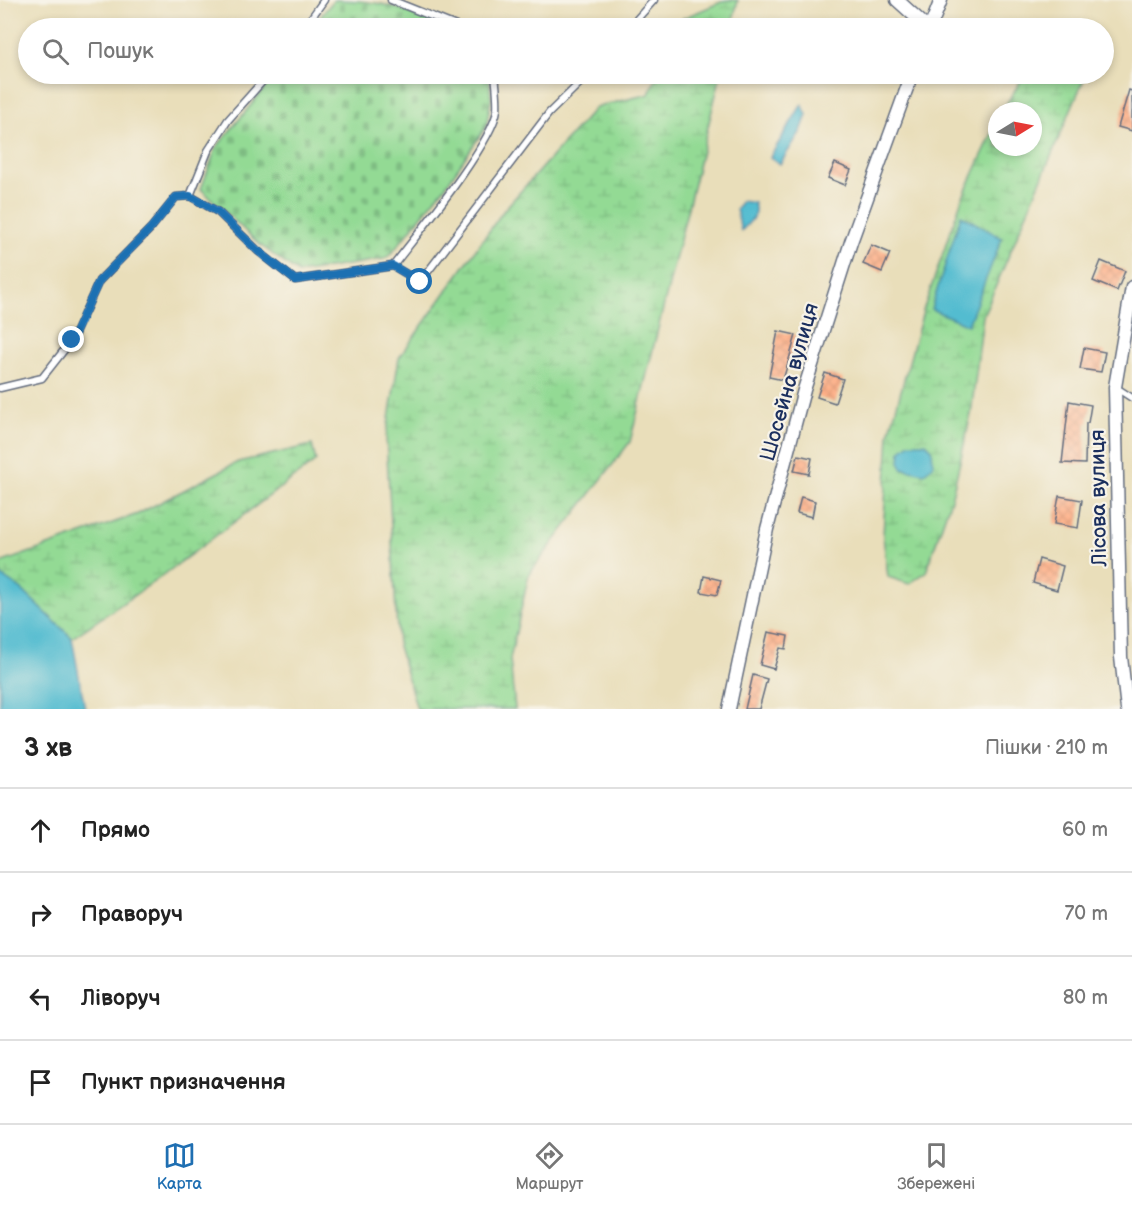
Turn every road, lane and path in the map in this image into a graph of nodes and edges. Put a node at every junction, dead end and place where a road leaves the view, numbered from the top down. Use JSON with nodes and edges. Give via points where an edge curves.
{"nodes":[{"id":1,"x":324,"y":0,"type":"edge"},
{"id":2,"x":391,"y":0,"type":"edge"},
{"id":3,"x":654,"y":0,"type":"edge"},
{"id":4,"x":897,"y":0,"type":"edge"},
{"id":5,"x":941,"y":0,"type":"edge"},
{"id":6,"x":311,"y":18,"type":"edge"},
{"id":7,"x":436,"y":18,"type":"edge"},
{"id":8,"x":638,"y":18,"type":"edge"},
{"id":9,"x":918,"y":18,"type":"edge"},
{"id":10,"x":933,"y":18,"type":"edge"},
{"id":11,"x":260,"y":84,"type":"edge"},
{"id":12,"x":496,"y":84,"type":"edge"},
{"id":13,"x":579,"y":84,"type":"edge"},
{"id":14,"x":908,"y":84,"type":"edge"},
{"id":15,"x":190,"y":196,"type":"junction"},
{"id":16,"x":393,"y":266,"type":"junction"},
{"id":17,"x":1132,"y":287,"type":"edge"},
{"id":18,"x":1115,"y":387,"type":"junction"},
{"id":19,"x":0,"y":388,"type":"edge"},
{"id":20,"x":1132,"y":398,"type":"edge"},
{"id":21,"x":729,"y":709,"type":"edge"},
{"id":22,"x":1127,"y":709,"type":"edge"}],
"edges":[{"from":1,"to":6,"type":"lane"},
{"from":2,"to":7,"type":"lane"},
{"from":3,"to":8,"type":"lane"},
{"from":4,"to":9,"type":"street"},
{"from":5,"to":10,"type":"street"},
{"from":11,"to":15,"type":"lane","via":[[228,120],[208,152]]},
{"from":12,"to":16,"type":"lane","via":[[497,111],[489,133]]},
{"from":13,"to":16,"type":"lane","via":[[549,113],[420,282]]},
{"from":14,"to":21,"type":"street","name":"Шосейна вулиця","via":[[851,242],[804,390],[767,529]]},
{"from":15,"to":16,"type":"lane","via":[[218,212],[295,280]]},
{"from":15,"to":19,"type":"lane","via":[[176,197],[99,281],[72,340],[42,378]]},
{"from":17,"to":18,"type":"street","name":"Лісова вулиця"},
{"from":18,"to":20,"type":"lane"},
{"from":18,"to":22,"type":"street","name":"Лісова вулиця","via":[[1121,657]]}]}
